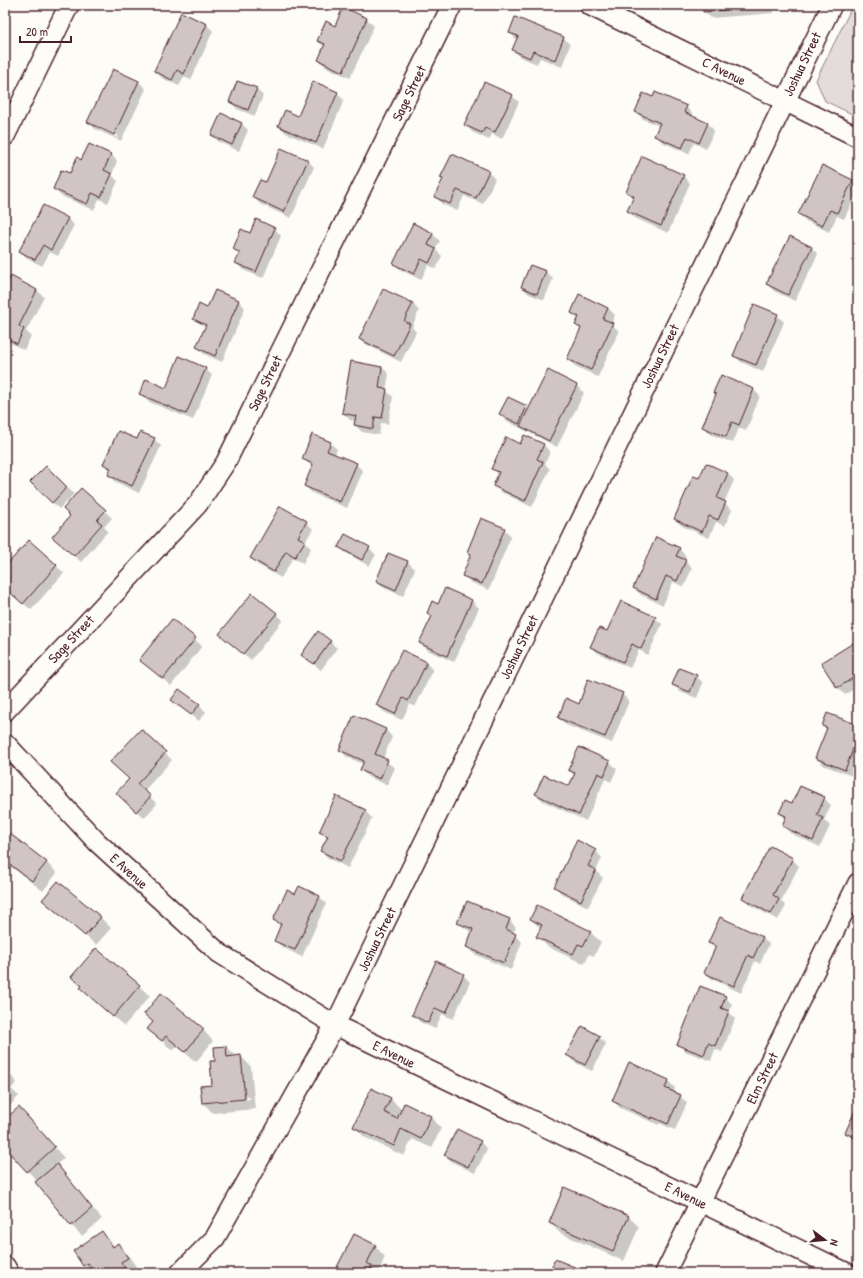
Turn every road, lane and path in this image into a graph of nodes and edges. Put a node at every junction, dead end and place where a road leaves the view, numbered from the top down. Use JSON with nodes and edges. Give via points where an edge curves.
{"nodes":[{"id":1,"x":69,"y":5,"type":"edge"},
{"id":2,"x":452,"y":5,"type":"edge"},
{"id":3,"x":589,"y":5,"type":"edge"},
{"id":4,"x":832,"y":5,"type":"edge"},
{"id":5,"x":784,"y":101,"type":"junction"},
{"id":6,"x":5,"y":136,"type":"edge"},
{"id":7,"x":858,"y":137,"type":"edge"},
{"id":8,"x":5,"y":711,"type":"edge"},
{"id":9,"x":5,"y":743,"type":"edge"},
{"id":10,"x":858,"y":883,"type":"edge"},
{"id":11,"x":335,"y":1025,"type":"junction"},
{"id":12,"x":701,"y":1202,"type":"junction"},
{"id":13,"x":5,"y":1266,"type":"edge"},
{"id":14,"x":9,"y":1273,"type":"edge"},
{"id":15,"x":180,"y":1273,"type":"edge"},
{"id":16,"x":665,"y":1273,"type":"edge"},
{"id":17,"x":847,"y":1273,"type":"edge"}],
"edges":[{"from":1,"to":6,"type":"street"},
{"from":2,"to":8,"type":"street","name":"Sage Street","via":[[226,462],[198,504]]},
{"from":3,"to":5,"type":"street","name":"C Avenue"},
{"from":4,"to":5,"type":"street","name":"Joshua Street"},
{"from":5,"to":7,"type":"street","name":"C Avenue"},
{"from":5,"to":11,"type":"street","name":"Joshua Street"},
{"from":9,"to":11,"type":"street","name":"E Avenue","via":[[97,842],[219,953]]},
{"from":10,"to":12,"type":"street","name":"Elm Street"},
{"from":11,"to":12,"type":"street","name":"E Avenue"},
{"from":11,"to":15,"type":"street","name":"Joshua Street","via":[[215,1238]]},
{"from":12,"to":16,"type":"street","name":"Elm Street"},
{"from":12,"to":17,"type":"street","name":"E Avenue"},
{"from":13,"to":14,"type":"street"}]}
